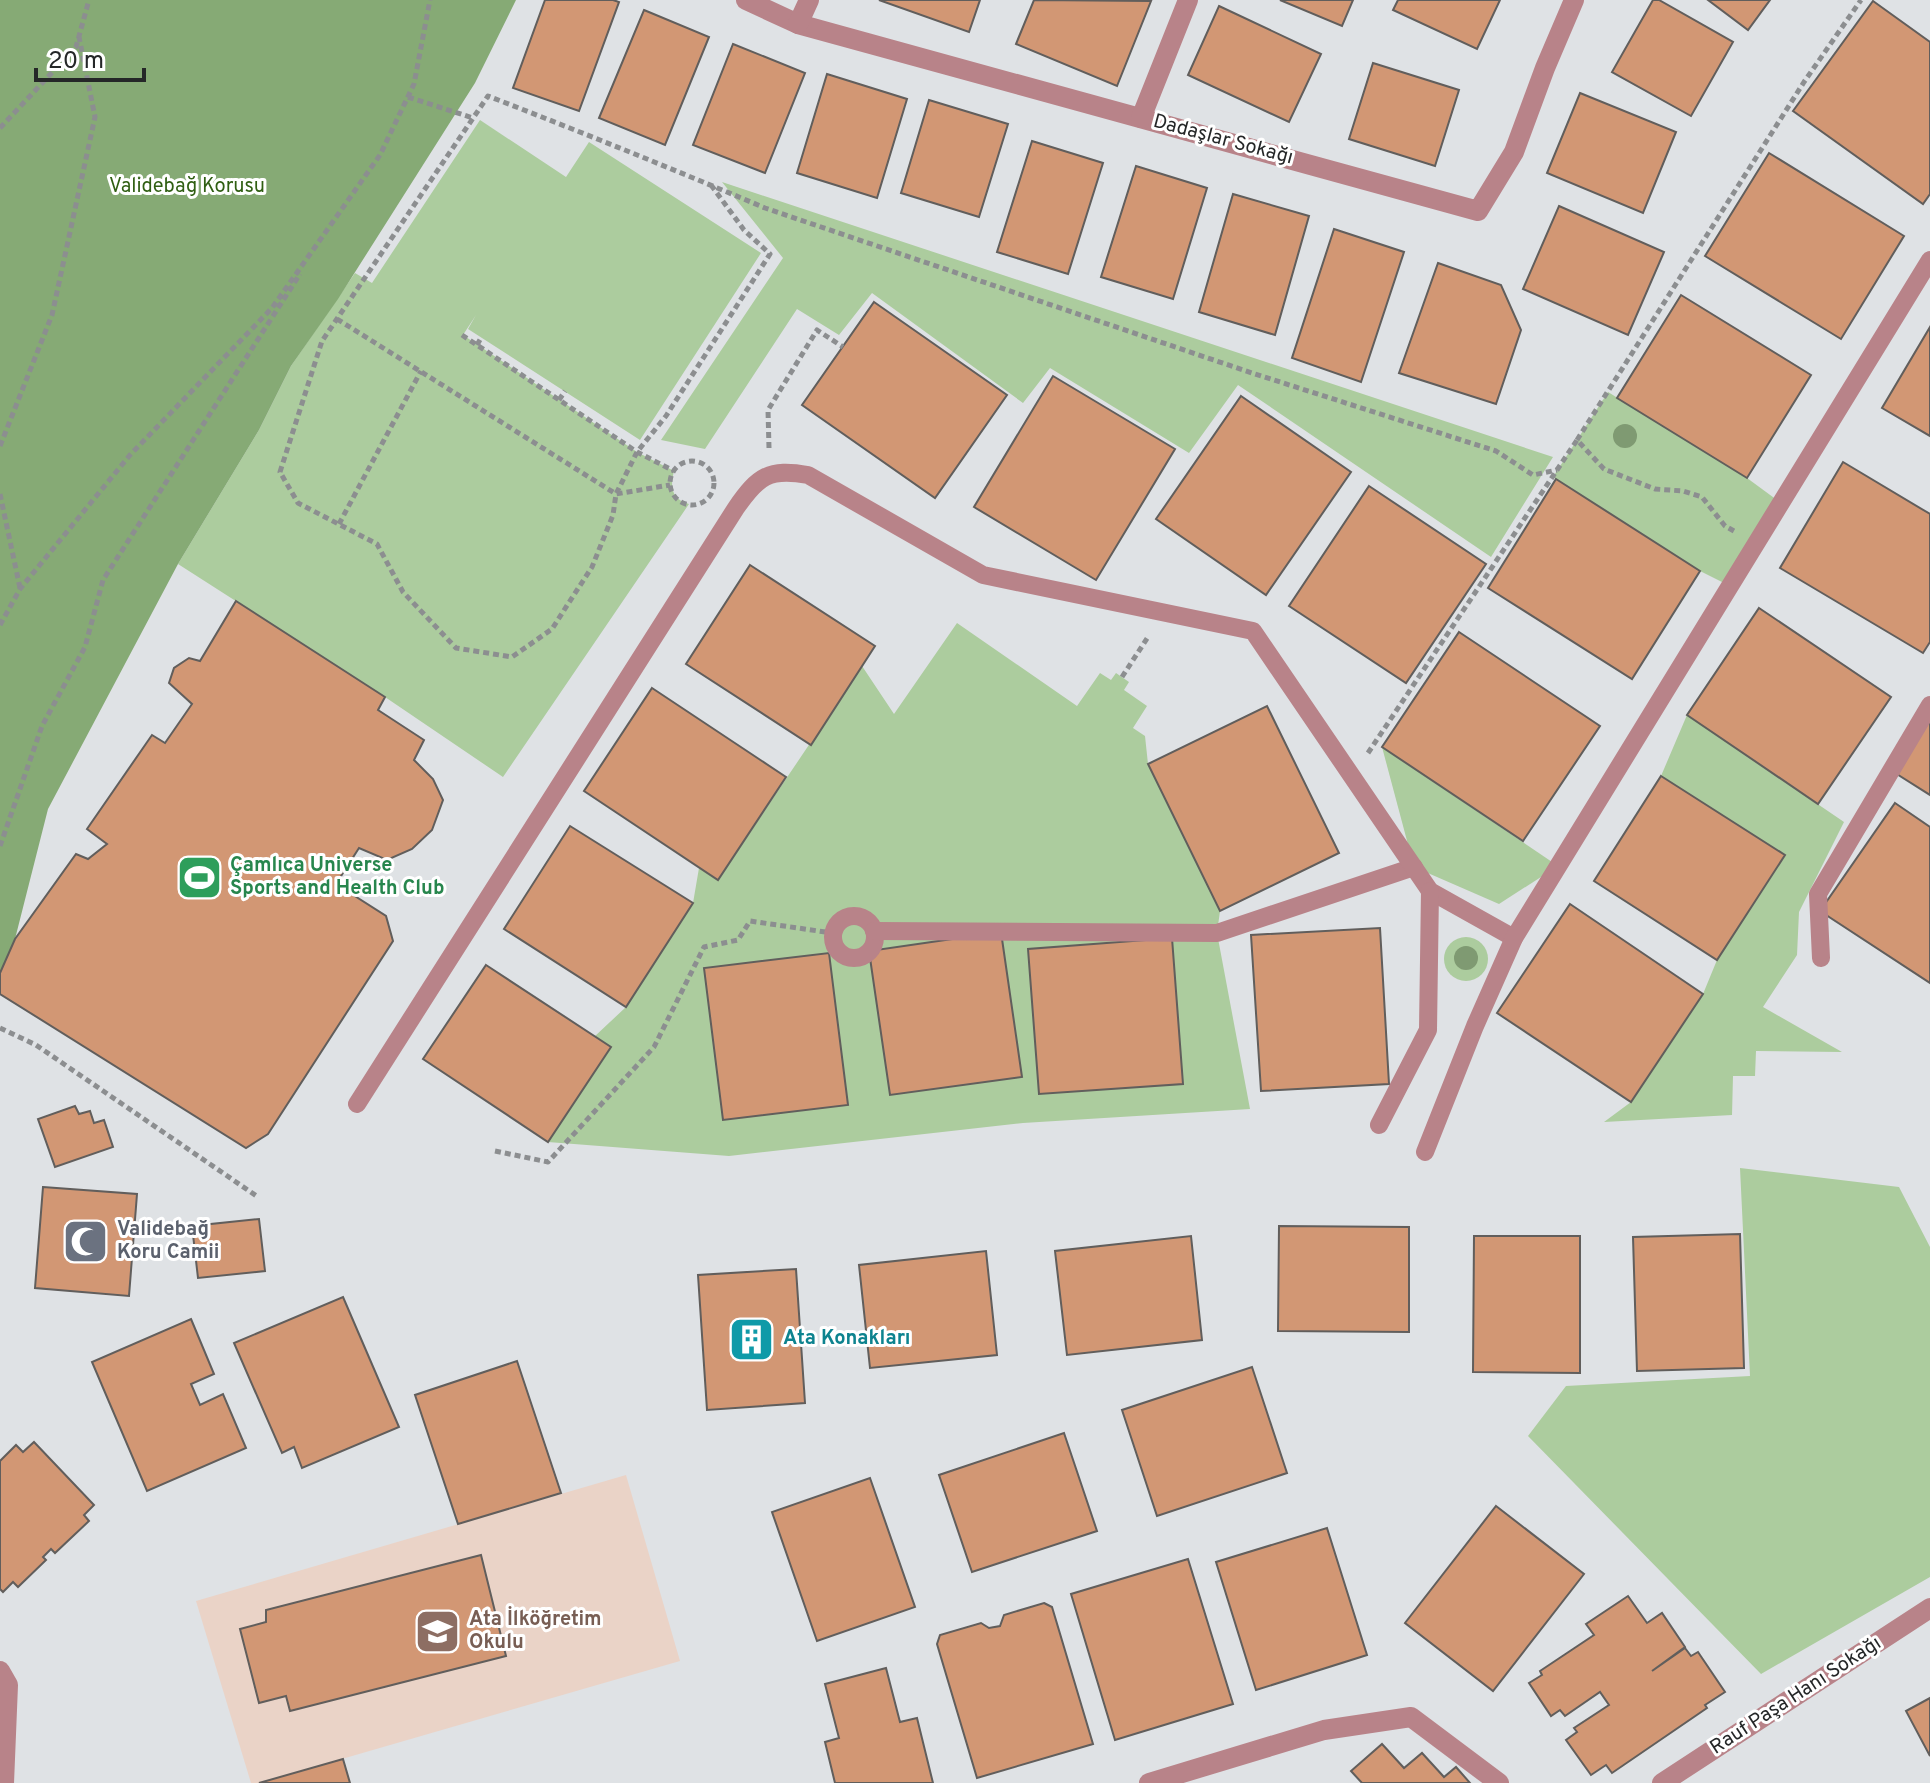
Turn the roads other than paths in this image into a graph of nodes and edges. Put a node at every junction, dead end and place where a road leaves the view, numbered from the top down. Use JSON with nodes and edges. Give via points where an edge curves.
{"nodes":[{"id":1,"x":746,"y":0,"type":"edge"},
{"id":2,"x":809,"y":0,"type":"edge"},
{"id":3,"x":1188,"y":0,"type":"edge"},
{"id":4,"x":1574,"y":0,"type":"edge"},
{"id":5,"x":798,"y":24,"type":"junction"},
{"id":6,"x":1141,"y":118,"type":"junction"},
{"id":7,"x":1930,"y":260,"type":"edge"},
{"id":8,"x":1930,"y":705,"type":"edge"},
{"id":9,"x":1414,"y":867,"type":"junction"},
{"id":10,"x":1430,"y":891,"type":"junction"},
{"id":11,"x":874,"y":931,"type":"junction"},
{"id":12,"x":1514,"y":938,"type":"junction"},
{"id":13,"x":1821,"y":958,"type":"dead end"},
{"id":14,"x":357,"y":1104,"type":"dead end"},
{"id":15,"x":1379,"y":1125,"type":"dead end"},
{"id":16,"x":1425,"y":1152,"type":"dead end"},
{"id":17,"x":1930,"y":1608,"type":"edge"},
{"id":18,"x":0,"y":1671,"type":"edge"},
{"id":19,"x":4,"y":1783,"type":"edge"},
{"id":20,"x":1149,"y":1783,"type":"edge"},
{"id":21,"x":1499,"y":1783,"type":"edge"},
{"id":22,"x":1662,"y":1783,"type":"edge"}],
"edges":[{"from":1,"to":5,"type":"street","name":"Dadaşlar Sokağı"},
{"from":2,"to":5,"type":"street"},
{"from":3,"to":6,"type":"street"},
{"from":4,"to":6,"type":"street","name":"Dadaşlar Sokağı","via":[[1514,152],[1478,211]]},
{"from":5,"to":6,"type":"street","name":"Dadaşlar Sokağı"},
{"from":7,"to":12,"type":"lane"},
{"from":8,"to":13,"type":"lane","via":[[1818,894]]},
{"from":9,"to":10,"type":"lane"},
{"from":9,"to":11,"type":"lane","via":[[1217,933]]},
{"from":9,"to":14,"type":"lane","via":[[1253,631],[983,575],[808,475],[770,473],[736,508]]},
{"from":10,"to":12,"type":"lane"},
{"from":10,"to":15,"type":"lane","via":[[1428,1030]]},
{"from":11,"to":11,"type":"lane","via":[[870,950],[859,958],[835,947],[832,933],[839,921],[852,915],[866,919]]},
{"from":12,"to":16,"type":"lane"},
{"from":17,"to":22,"type":"street","name":"Rauf Paşa Hanı Sokağı"},
{"from":18,"to":19,"type":"street","via":[[8,1685]]},
{"from":20,"to":21,"type":"street","via":[[1324,1730],[1411,1717]]}]}
